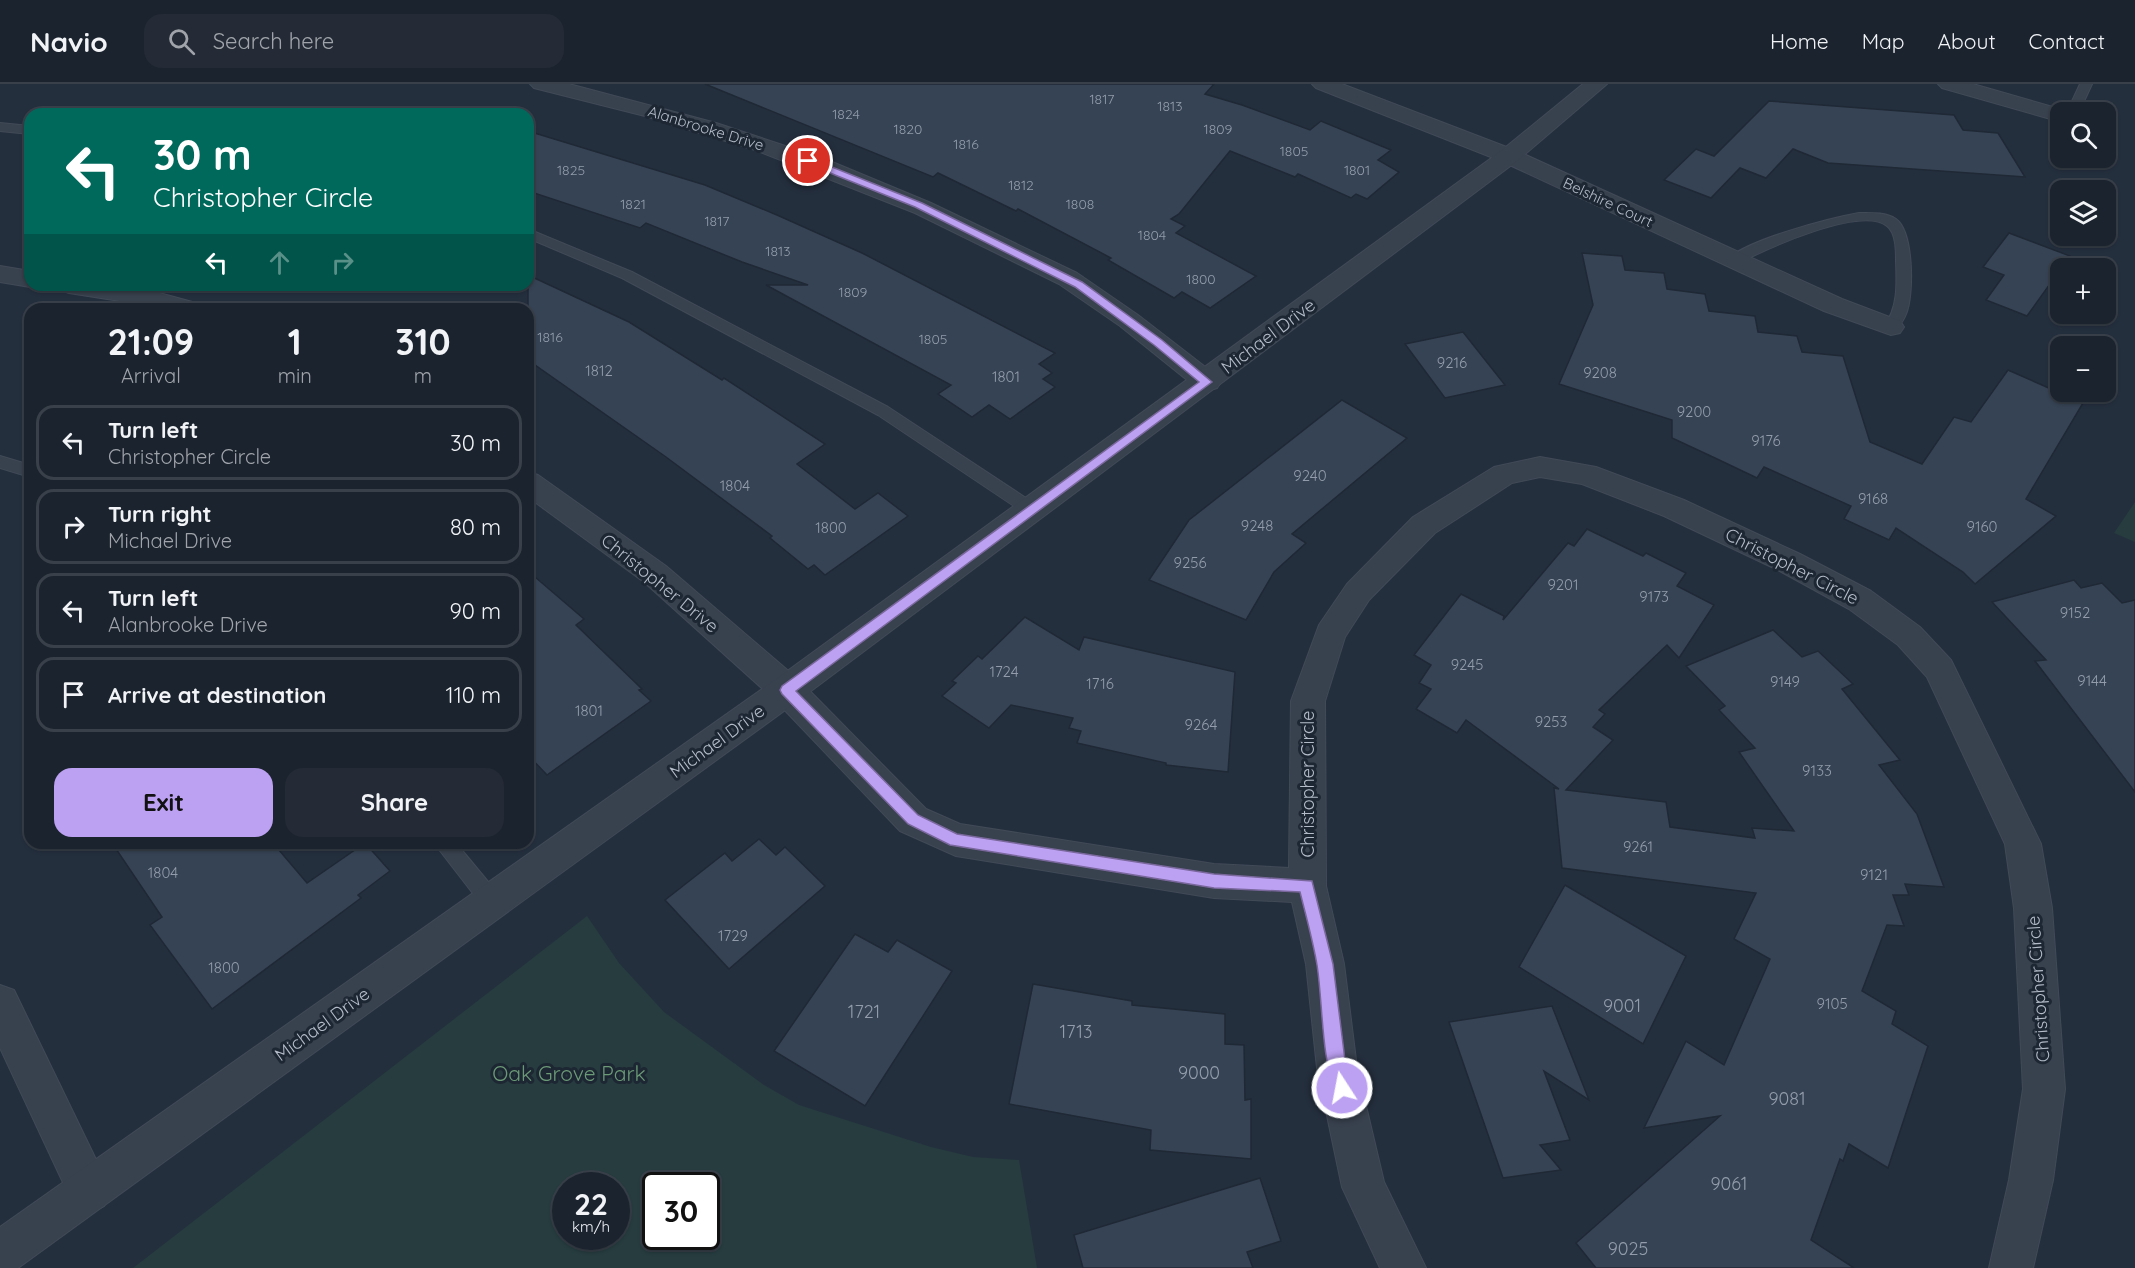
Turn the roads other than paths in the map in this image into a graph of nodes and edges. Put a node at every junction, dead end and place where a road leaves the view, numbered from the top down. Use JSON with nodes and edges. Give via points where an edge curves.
{"nodes":[{"id":1,"x":541,"y":84,"type":"edge"},
{"id":2,"x":1323,"y":84,"type":"edge"},
{"id":3,"x":1596,"y":84,"type":"edge"},
{"id":4,"x":1949,"y":84,"type":"edge"},
{"id":5,"x":2086,"y":84,"type":"edge"},
{"id":6,"x":2078,"y":102,"type":"edge"},
{"id":7,"x":2050,"y":113,"type":"edge"},
{"id":8,"x":0,"y":127,"type":"edge"},
{"id":9,"x":24,"y":129,"type":"edge"},
{"id":10,"x":1509,"y":156,"type":"junction"},
{"id":11,"x":534,"y":236,"type":"edge"},
{"id":12,"x":1734,"y":260,"type":"junction"},
{"id":13,"x":0,"y":274,"type":"edge"},
{"id":14,"x":24,"y":278,"type":"edge"},
{"id":15,"x":108,"y":291,"type":"edge"},
{"id":16,"x":166,"y":303,"type":"edge"},
{"id":17,"x":1891,"y":327,"type":"joint"},
{"id":18,"x":1207,"y":382,"type":"junction"},
{"id":19,"x":0,"y":462,"type":"edge"},
{"id":20,"x":24,"y":469,"type":"edge"},
{"id":21,"x":534,"y":486,"type":"edge"},
{"id":22,"x":1032,"y":510,"type":"junction"},
{"id":23,"x":787,"y":690,"type":"junction"},
{"id":24,"x":449,"y":849,"type":"edge"},
{"id":25,"x":1306,"y":886,"type":"junction"},
{"id":26,"x":492,"y":902,"type":"junction"},
{"id":27,"x":0,"y":1004,"type":"edge"},
{"id":28,"x":89,"y":1191,"type":"junction"},
{"id":29,"x":0,"y":1254,"type":"edge"},
{"id":30,"x":1404,"y":1268,"type":"edge"},
{"id":31,"x":2012,"y":1268,"type":"edge"}],
"edges":[{"from":1,"to":18,"type":"street","name":"Alanbrooke Drive","via":[[618,102],[798,157],[918,205],[1078,285]]},
{"from":2,"to":10,"type":"street","name":"Belshire Court"},
{"from":3,"to":10,"type":"street","name":"Michael Drive"},
{"from":4,"to":7,"type":"street"},
{"from":5,"to":6,"type":"lane"},
{"from":8,"to":9,"type":"lane"},
{"from":10,"to":12,"type":"street","name":"Belshire Court"},
{"from":10,"to":18,"type":"street","name":"Michael Drive"},
{"from":11,"to":22,"type":"lane","via":[[627,275],[883,411]]},
{"from":12,"to":17,"type":"street","name":"Belshire Court"},
{"from":12,"to":17,"type":"lane","via":[[1808,229],[1867,214],[1890,221],[1904,250],[1901,314]]},
{"from":13,"to":14,"type":"street"},
{"from":15,"to":16,"type":"street"},
{"from":18,"to":22,"type":"street","name":"Michael Drive"},
{"from":19,"to":20,"type":"lane"},
{"from":21,"to":23,"type":"street","name":"Christopher Drive","via":[[655,574]]},
{"from":22,"to":23,"type":"street","name":"Michael Drive"},
{"from":23,"to":25,"type":"street","via":[[913,820],[956,840],[1214,881]]},
{"from":23,"to":26,"type":"street","name":"Michael Drive"},
{"from":24,"to":26,"type":"lane"},
{"from":25,"to":30,"type":"street","name":"Christopher Circle","via":[[1325,964],[1337,1068],[1364,1187]]},
{"from":25,"to":31,"type":"street","name":"Christopher Circle","via":[[1308,701],[1330,634],[1358,592],[1424,525],[1504,474],[1540,467],[1586,474],[1674,508],[1790,562],[1860,600],[1909,636],[1939,669],[2023,844],[2033,908],[2044,1089],[2031,1180]]},
{"from":26,"to":28,"type":"street","name":"Michael Drive"},
{"from":27,"to":28,"type":"street"},
{"from":28,"to":29,"type":"street","name":"Michael Drive"}]}
